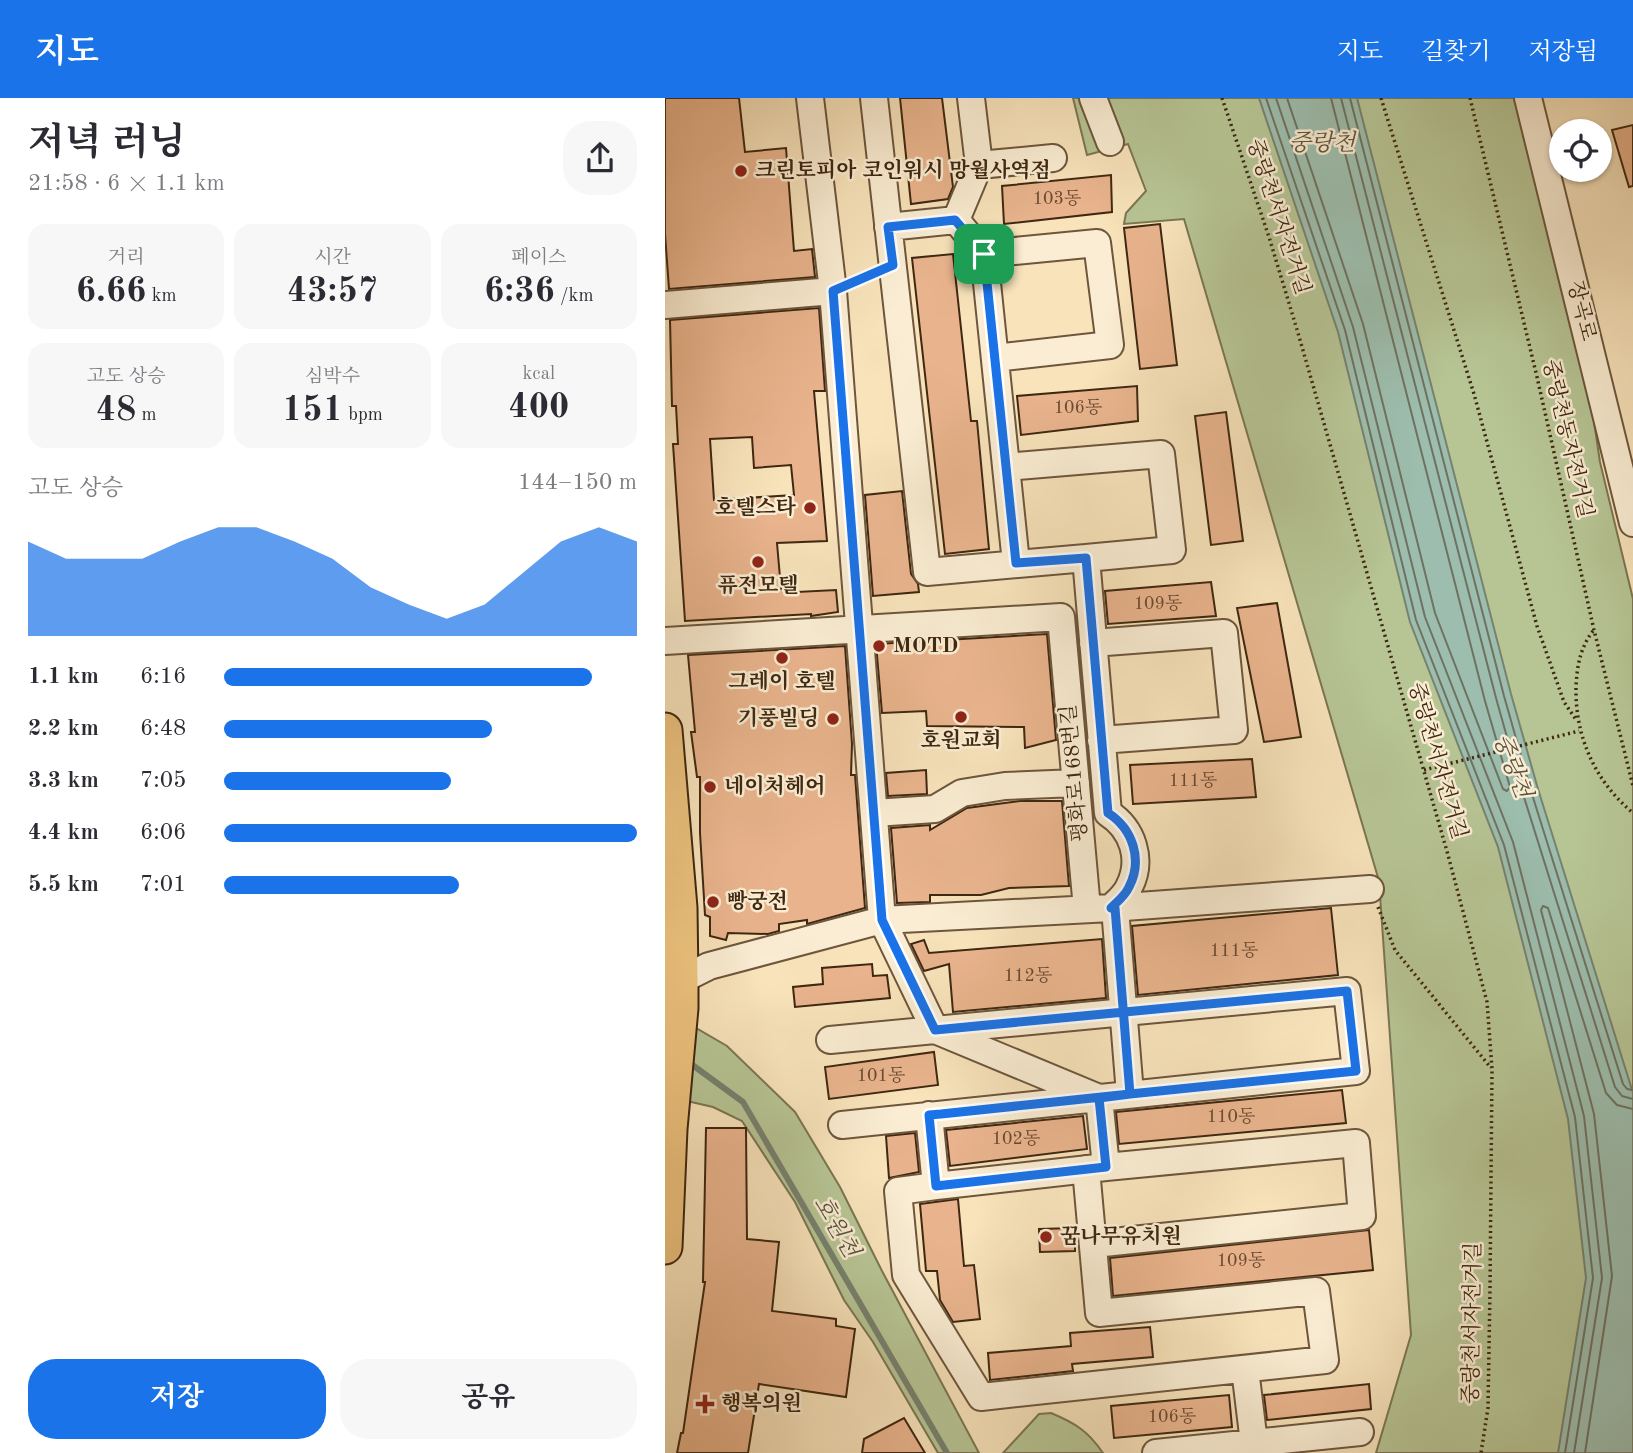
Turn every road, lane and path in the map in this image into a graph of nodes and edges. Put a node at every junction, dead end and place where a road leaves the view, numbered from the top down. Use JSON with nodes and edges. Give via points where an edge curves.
{"nodes":[{"id":1,"x":810,"y":98,"type":"edge"},
{"id":2,"x":874,"y":98,"type":"edge"},
{"id":3,"x":971,"y":98,"type":"edge"},
{"id":4,"x":1093,"y":98,"type":"edge"},
{"id":5,"x":1221,"y":98,"type":"edge"},
{"id":6,"x":1381,"y":98,"type":"edge"},
{"id":7,"x":1470,"y":98,"type":"edge"},
{"id":8,"x":1528,"y":98,"type":"edge"},
{"id":9,"x":1110,"y":142,"type":"dead end"},
{"id":10,"x":1053,"y":158,"type":"dead end"},
{"id":11,"x":979,"y":165,"type":"junction"},
{"id":12,"x":955,"y":220,"type":"junction"},
{"id":13,"x":888,"y":227,"type":"junction"},
{"id":14,"x":984,"y":254,"type":"junction"},
{"id":15,"x":893,"y":265,"type":"junction"},
{"id":16,"x":833,"y":291,"type":"junction"},
{"id":17,"x":665,"y":305,"type":"edge"},
{"id":18,"x":995,"y":358,"type":"junction"},
{"id":19,"x":1006,"y":467,"type":"junction"},
{"id":20,"x":1633,"y":523,"type":"edge"},
{"id":21,"x":1086,"y":558,"type":"junction"},
{"id":22,"x":1016,"y":563,"type":"junction"},
{"id":23,"x":860,"y":629,"type":"junction"},
{"id":24,"x":1594,"y":630,"type":"junction"},
{"id":25,"x":665,"y":641,"type":"edge"},
{"id":26,"x":1093,"y":643,"type":"junction"},
{"id":27,"x":1577,"y":721,"type":"junction"},
{"id":28,"x":665,"y":730,"type":"edge"},
{"id":29,"x":1579,"y":731,"type":"junction"},
{"id":30,"x":1101,"y":740,"type":"junction"},
{"id":31,"x":1424,"y":770,"type":"junction"},
{"id":32,"x":1076,"y":783,"type":"junction"},
{"id":33,"x":1633,"y":786,"type":"edge"},
{"id":34,"x":874,"y":813,"type":"junction"},
{"id":35,"x":1633,"y":813,"type":"edge"},
{"id":36,"x":1370,"y":889,"type":"joint"},
{"id":37,"x":1104,"y":909,"type":"junction"},
{"id":38,"x":882,"y":920,"type":"junction"},
{"id":39,"x":675,"y":991,"type":"edge"},
{"id":40,"x":1123,"y":1013,"type":"junction"},
{"id":41,"x":935,"y":1030,"type":"junction"},
{"id":42,"x":829,"y":1040,"type":"dead end"},
{"id":43,"x":1492,"y":1069,"type":"junction"},
{"id":44,"x":1130,"y":1094,"type":"junction"},
{"id":45,"x":1099,"y":1098,"type":"junction"},
{"id":46,"x":929,"y":1115,"type":"junction"},
{"id":47,"x":842,"y":1125,"type":"dead end"},
{"id":48,"x":1096,"y":1168,"type":"junction"},
{"id":49,"x":936,"y":1186,"type":"junction"},
{"id":50,"x":1094,"y":1244,"type":"junction"},
{"id":51,"x":665,"y":1247,"type":"edge"},
{"id":52,"x":1245,"y":1369,"type":"junction"},
{"id":53,"x":1360,"y":1432,"type":"dead end"},
{"id":54,"x":1212,"y":1450,"type":"edge"},
{"id":55,"x":1155,"y":1453,"type":"edge"},
{"id":56,"x":1481,"y":1453,"type":"edge"}],
"edges":[{"from":1,"to":16,"type":"street"},
{"from":2,"to":13,"type":"street"},
{"from":3,"to":11,"type":"street"},
{"from":4,"to":9,"type":"street"},
{"from":5,"to":31,"type":"path","name":"중랑천서자전거길","via":[[1287,297]]},
{"from":6,"to":27,"type":"path","via":[[1474,394],[1537,626],[1564,702]]},
{"from":7,"to":24,"type":"path","name":"중랑천동자전거길"},
{"from":8,"to":20,"type":"street","name":"장곡로"},
{"from":10,"to":11,"type":"street"},
{"from":11,"to":12,"type":"street"},
{"from":12,"to":13,"type":"street"},
{"from":12,"to":14,"type":"street"},
{"from":13,"to":15,"type":"street"},
{"from":14,"to":18,"type":"street"},
{"from":14,"to":18,"type":"street","via":[[1097,243],[1110,345]]},
{"from":15,"to":16,"type":"path"},
{"from":15,"to":22,"type":"street","via":[[927,572]]},
{"from":16,"to":17,"type":"street"},
{"from":16,"to":23,"type":"street"},
{"from":18,"to":19,"type":"street"},
{"from":19,"to":21,"type":"street","via":[[1161,454],[1172,550]]},
{"from":19,"to":22,"type":"street"},
{"from":21,"to":22,"type":"street"},
{"from":21,"to":26,"type":"street"},
{"from":23,"to":25,"type":"street","name":"평화로168번길"},
{"from":23,"to":32,"type":"street","name":"평화로168번길","via":[[1061,617]]},
{"from":23,"to":34,"type":"street"},
{"from":24,"to":27,"type":"path","via":[[1579,658]]},
{"from":24,"to":33,"type":"path","name":"중랑천동자전거길"},
{"from":26,"to":30,"type":"street"},
{"from":26,"to":30,"type":"street","via":[[1224,633],[1234,730]]},
{"from":27,"to":29,"type":"path"},
{"from":28,"to":39,"type":"main road","via":[[680,908]]},
{"from":29,"to":31,"type":"path"},
{"from":29,"to":35,"type":"path","via":[[1601,780]]},
{"from":30,"to":37,"type":"street","via":[[1108,813],[1130,834],[1135,863],[1130,886]]},
{"from":31,"to":43,"type":"path","name":"중랑천서자전거길","via":[[1482,979]]},
{"from":32,"to":34,"type":"street","via":[[1005,786],[962,793],[936,809]]},
{"from":32,"to":37,"type":"street","name":"평화로168번길"},
{"from":34,"to":38,"type":"street"},
{"from":36,"to":37,"type":"street"},
{"from":36,"to":43,"type":"path","via":[[1395,950]]},
{"from":37,"to":38,"type":"street"},
{"from":37,"to":40,"type":"street","name":"평화로168번길"},
{"from":38,"to":39,"type":"street","via":[[709,966]]},
{"from":38,"to":41,"type":"street"},
{"from":39,"to":51,"type":"main road"},
{"from":40,"to":41,"type":"street"},
{"from":40,"to":44,"type":"street","name":"평화로168번길"},
{"from":40,"to":44,"type":"street","via":[[1347,991],[1356,1071]]},
{"from":41,"to":42,"type":"street"},
{"from":41,"to":45,"type":"street"},
{"from":43,"to":56,"type":"path","name":"중랑천서자전거길","via":[[1488,1408]]},
{"from":44,"to":45,"type":"street"},
{"from":45,"to":46,"type":"street"},
{"from":45,"to":48,"type":"street"},
{"from":46,"to":47,"type":"street"},
{"from":46,"to":49,"type":"street"},
{"from":48,"to":49,"type":"street"},
{"from":48,"to":50,"type":"street"},
{"from":48,"to":50,"type":"street","via":[[1356,1143],[1361,1216]]},
{"from":49,"to":52,"type":"street","via":[[898,1191],[906,1275],[981,1398]]},
{"from":50,"to":52,"type":"street","via":[[1100,1313],[1316,1291],[1325,1360]]},
{"from":52,"to":55,"type":"street","via":[[1254,1443]]},
{"from":53,"to":54,"type":"street"},
{"from":54,"to":55,"type":"street"}]}
